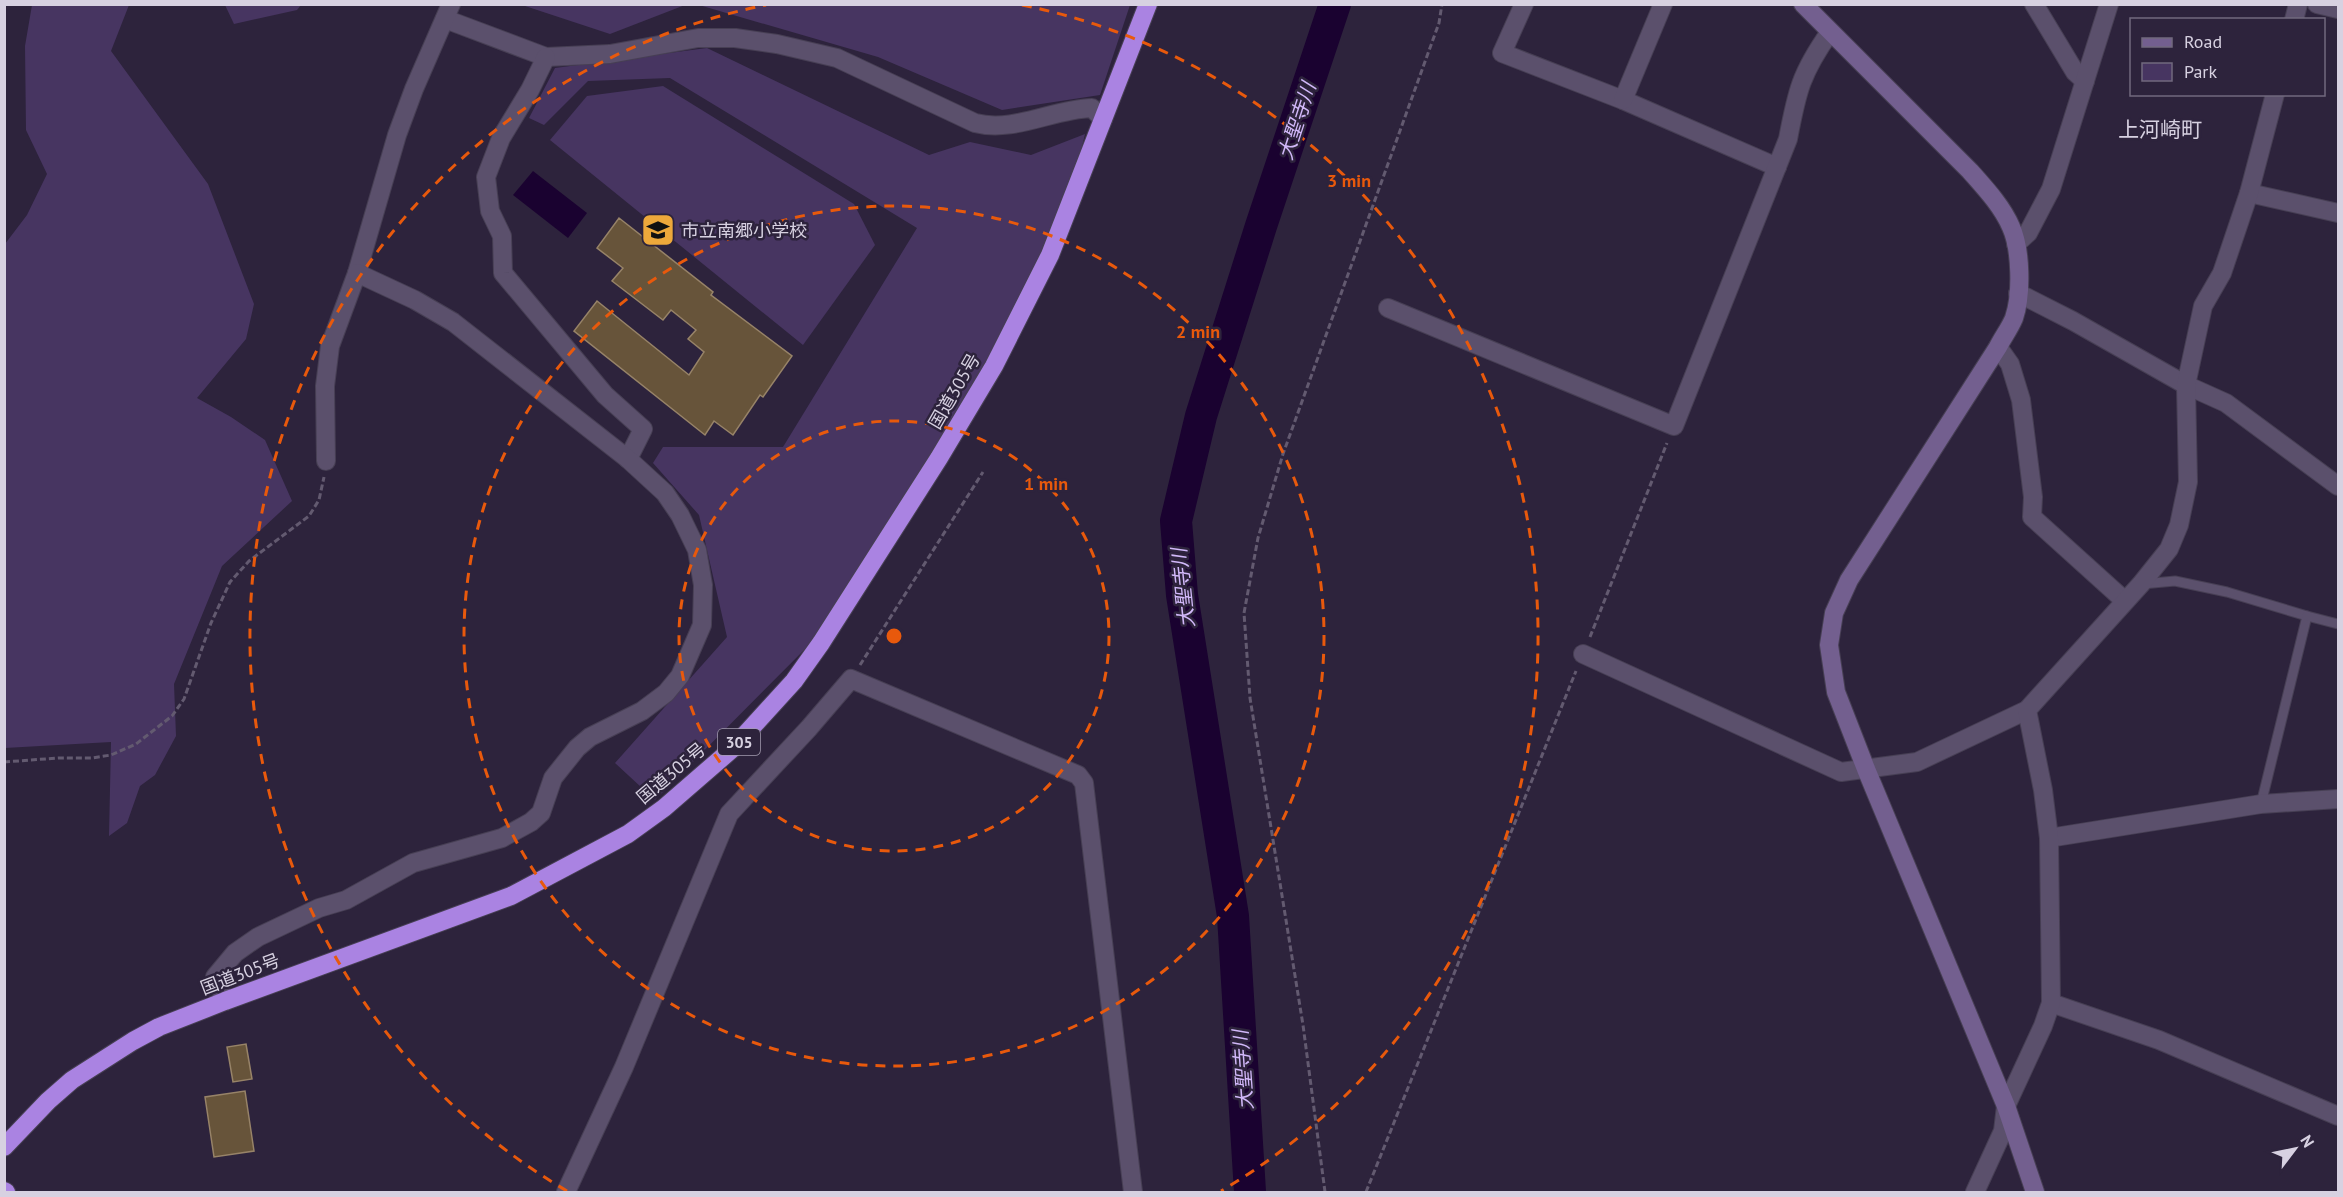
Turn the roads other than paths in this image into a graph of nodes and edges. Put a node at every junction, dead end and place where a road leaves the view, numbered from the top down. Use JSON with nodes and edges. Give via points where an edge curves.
{"nodes":[{"id":1,"x":1148,"y":4,"type":"edge"},
{"id":2,"x":1524,"y":4,"type":"edge"},
{"id":3,"x":1803,"y":4,"type":"edge"},
{"id":4,"x":2034,"y":4,"type":"edge"},
{"id":5,"x":2109,"y":4,"type":"edge"},
{"id":6,"x":2317,"y":4,"type":"edge"},
{"id":7,"x":1660,"y":5,"type":"edge"},
{"id":8,"x":2338,"y":9,"type":"edge"},
{"id":9,"x":448,"y":12,"type":"edge"},
{"id":10,"x":1830,"y":32,"type":"junction"},
{"id":11,"x":546,"y":57,"type":"junction"},
{"id":12,"x":2085,"y":81,"type":"junction"},
{"id":13,"x":2274,"y":96,"type":"edge"},
{"id":14,"x":1623,"y":100,"type":"junction"},
{"id":15,"x":1103,"y":119,"type":"junction"},
{"id":16,"x":1778,"y":167,"type":"junction"},
{"id":17,"x":2249,"y":193,"type":"junction"},
{"id":18,"x":2338,"y":213,"type":"edge"},
{"id":19,"x":2016,"y":244,"type":"junction"},
{"id":20,"x":357,"y":273,"type":"junction"},
{"id":21,"x":2018,"y":293,"type":"junction"},
{"id":22,"x":1388,"y":308,"type":"dead end"},
{"id":23,"x":1998,"y":347,"type":"junction"},
{"id":24,"x":2186,"y":385,"type":"junction"},
{"id":25,"x":628,"y":459,"type":"junction"},
{"id":26,"x":326,"y":460,"type":"road end"},
{"id":27,"x":2338,"y":486,"type":"edge"},
{"id":28,"x":2141,"y":584,"type":"junction"},
{"id":29,"x":2125,"y":601,"type":"junction"},
{"id":30,"x":2307,"y":616,"type":"junction"},
{"id":31,"x":2338,"y":624,"type":"edge"},
{"id":32,"x":1583,"y":654,"type":"road end"},
{"id":33,"x":2027,"y":710,"type":"junction"},
{"id":34,"x":1866,"y":769,"type":"junction"},
{"id":35,"x":2338,"y":799,"type":"edge"},
{"id":36,"x":2261,"y":804,"type":"junction"},
{"id":37,"x":2049,"y":838,"type":"junction"},
{"id":38,"x":225,"y":1001,"type":"junction"},
{"id":39,"x":2051,"y":1003,"type":"junction"},
{"id":40,"x":2006,"y":1106,"type":"junction"},
{"id":41,"x":2338,"y":1116,"type":"edge"},
{"id":42,"x":4,"y":1147,"type":"edge"},
{"id":43,"x":566,"y":1192,"type":"edge"},
{"id":44,"x":1133,"y":1192,"type":"edge"},
{"id":45,"x":1975,"y":1192,"type":"edge"},
{"id":46,"x":2035,"y":1192,"type":"edge"}],
"edges":[{"from":1,"to":15,"type":"highway","name":"国道305号","number":"305"},
{"from":2,"to":14,"type":"street","via":[[1502,53]]},
{"from":3,"to":10,"type":"street"},
{"from":4,"to":12,"type":"street","via":[[2075,72]]},
{"from":5,"to":12,"type":"street"},
{"from":6,"to":8,"type":"street"},
{"from":7,"to":14,"type":"street"},
{"from":9,"to":11,"type":"street"},
{"from":9,"to":20,"type":"street","via":[[397,135]]},
{"from":10,"to":16,"type":"street","via":[[1797,90],[1788,139]]},
{"from":10,"to":19,"type":"street","via":[[1993,196],[2011,226]]},
{"from":11,"to":15,"type":"street","via":[[610,54],[698,38],[735,38],[837,58],[990,127],[1077,109],[1092,108]]},
{"from":11,"to":25,"type":"street","via":[[501,138],[486,177],[490,211],[502,236],[503,273],[605,395],[644,429]]},
{"from":12,"to":19,"type":"street","via":[[2051,189],[2028,233]]},
{"from":13,"to":17,"type":"street"},
{"from":14,"to":16,"type":"street"},
{"from":15,"to":38,"type":"highway","name":"国道305号","number":"305","via":[[1050,255],[988,376],[821,643],[788,688],[732,749],[664,808],[627,834],[531,886]]},
{"from":16,"to":22,"type":"street","via":[[1674,426]]},
{"from":17,"to":18,"type":"street"},
{"from":17,"to":24,"type":"street","via":[[2222,273],[2203,306]]},
{"from":19,"to":21,"type":"street"},
{"from":20,"to":25,"type":"street","via":[[453,322]]},
{"from":20,"to":26,"type":"street","via":[[330,346],[325,386]]},
{"from":21,"to":23,"type":"street","via":[[2014,318]]},
{"from":21,"to":24,"type":"street"},
{"from":23,"to":29,"type":"street","via":[[2010,364],[2021,400],[2034,497],[2032,517]]},
{"from":23,"to":34,"type":"street","via":[[1849,580],[1834,612],[1829,645],[1836,692]]},
{"from":24,"to":27,"type":"street","via":[[2226,403]]},
{"from":24,"to":28,"type":"street","via":[[2188,482],[2179,525],[2169,549]]},
{"from":25,"to":38,"type":"street","via":[[664,493],[680,515],[696,550],[703,585],[702,625],[680,676],[666,693],[642,711],[599,731],[577,748],[553,778],[541,813],[517,832],[413,863],[346,900],[319,908],[258,937],[235,953],[215,976]]},
{"from":28,"to":29,"type":"street"},
{"from":28,"to":30,"type":"lane","via":[[2175,581]]},
{"from":29,"to":33,"type":"street"},
{"from":30,"to":31,"type":"lane"},
{"from":30,"to":36,"type":"lane"},
{"from":32,"to":34,"type":"street","via":[[1841,772]]},
{"from":33,"to":34,"type":"street","via":[[1917,762]]},
{"from":33,"to":37,"type":"street"},
{"from":34,"to":40,"type":"street"},
{"from":35,"to":36,"type":"street"},
{"from":36,"to":37,"type":"street"},
{"from":37,"to":39,"type":"street"},
{"from":38,"to":42,"type":"highway","name":"国道305号","number":"305","via":[[159,1027],[103,1059],[48,1101]]},
{"from":39,"to":40,"type":"street"},
{"from":39,"to":41,"type":"street","via":[[2159,1040]]},
{"from":40,"to":45,"type":"street","via":[[2003,1131]]},
{"from":40,"to":46,"type":"street"},
{"from":43,"to":44,"type":"street","via":[[624,1067],[729,814],[850,679],[1078,775],[1084,783]]}]}
